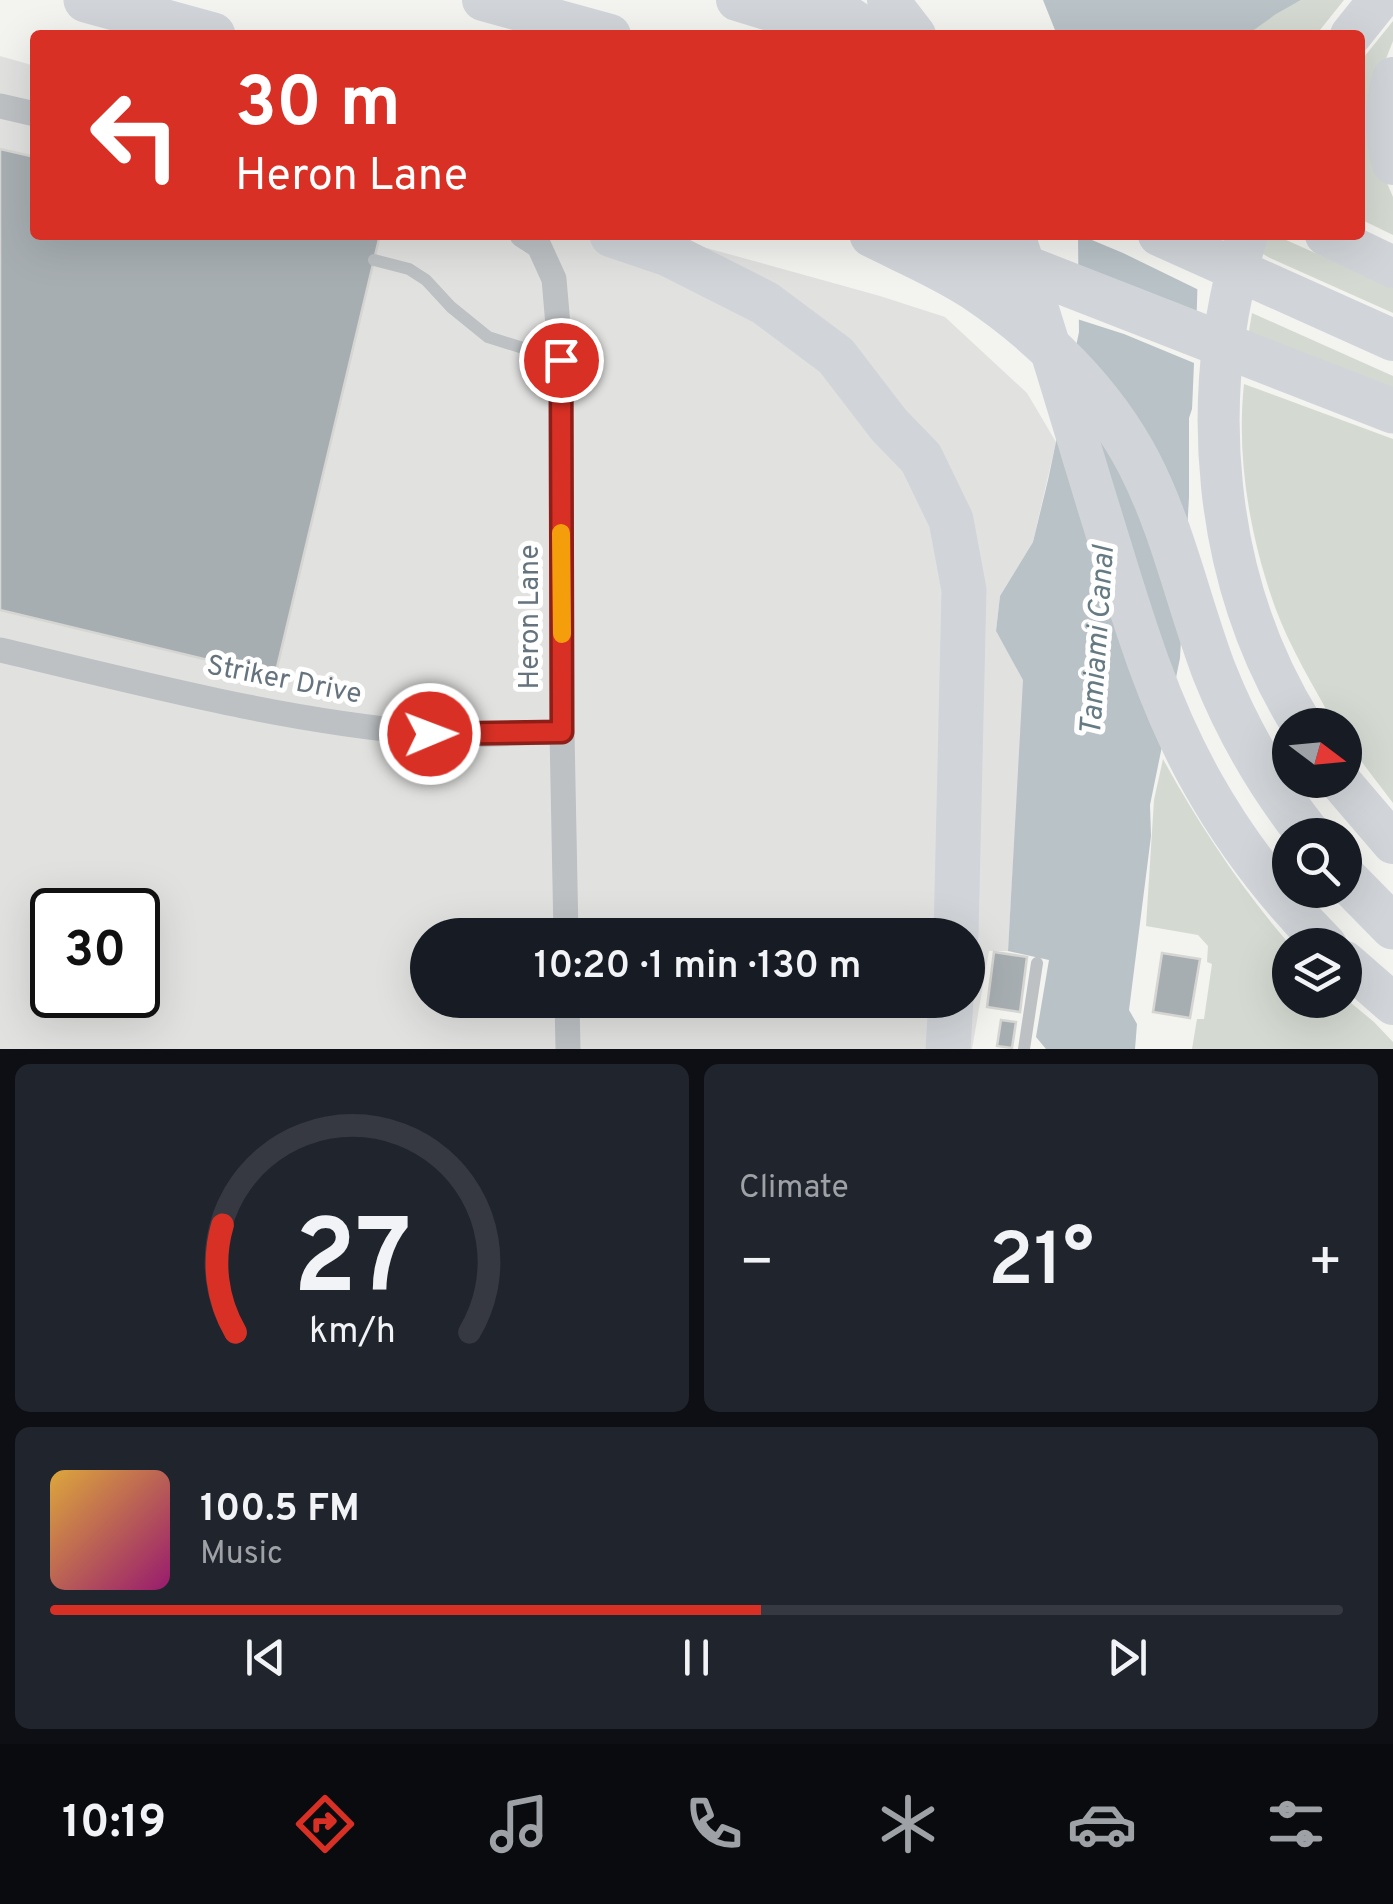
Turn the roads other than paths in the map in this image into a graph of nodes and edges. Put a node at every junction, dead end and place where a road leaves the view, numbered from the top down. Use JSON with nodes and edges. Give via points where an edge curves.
{"nodes":[{"id":1,"x":86,"y":0,"type":"edge"},
{"id":2,"x":483,"y":0,"type":"edge"},
{"id":3,"x":737,"y":0,"type":"edge"},
{"id":4,"x":820,"y":0,"type":"edge"},
{"id":5,"x":888,"y":0,"type":"edge"},
{"id":6,"x":1379,"y":0,"type":"edge"},
{"id":7,"x":193,"y":30,"type":"edge"},
{"id":8,"x":592,"y":30,"type":"edge"},
{"id":9,"x":836,"y":30,"type":"edge"},
{"id":10,"x":866,"y":30,"type":"edge"},
{"id":11,"x":911,"y":30,"type":"edge"},
{"id":12,"x":1355,"y":30,"type":"edge"},
{"id":13,"x":1393,"y":78,"type":"edge"},
{"id":14,"x":0,"y":106,"type":"edge"},
{"id":15,"x":30,"y":113,"type":"edge"},
{"id":16,"x":1393,"y":164,"type":"edge"},
{"id":17,"x":530,"y":240,"type":"edge"},
{"id":18,"x":627,"y":240,"type":"edge"},
{"id":19,"x":882,"y":240,"type":"edge"},
{"id":20,"x":955,"y":240,"type":"edge"},
{"id":21,"x":1186,"y":240,"type":"edge"},
{"id":22,"x":1336,"y":240,"type":"edge"},
{"id":23,"x":1232,"y":249,"type":"edge"},
{"id":24,"x":1024,"y":253,"type":"edge"},
{"id":25,"x":374,"y":260,"type":"dead end"},
{"id":26,"x":1393,"y":267,"type":"edge"},
{"id":27,"x":1393,"y":340,"type":"edge"},
{"id":28,"x":561,"y":360,"type":"junction"},
{"id":29,"x":1393,"y":411,"type":"edge"},
{"id":30,"x":0,"y":650,"type":"edge"},
{"id":31,"x":1293,"y":708,"type":"edge"},
{"id":32,"x":562,"y":732,"type":"junction"},
{"id":33,"x":1353,"y":798,"type":"edge"},
{"id":34,"x":1297,"y":818,"type":"edge"},
{"id":35,"x":1393,"y":844,"type":"edge"},
{"id":36,"x":1362,"y":895,"type":"edge"},
{"id":37,"x":566,"y":918,"type":"edge"},
{"id":38,"x":956,"y":918,"type":"edge"},
{"id":39,"x":1393,"y":927,"type":"edge"},
{"id":40,"x":1311,"y":928,"type":"edge"},
{"id":41,"x":1037,"y":963,"type":"dead end"},
{"id":42,"x":1362,"y":977,"type":"edge"},
{"id":43,"x":1393,"y":1004,"type":"edge"},
{"id":44,"x":567,"y":1018,"type":"edge"},
{"id":45,"x":950,"y":1018,"type":"edge"},
{"id":46,"x":568,"y":1049,"type":"edge"},
{"id":47,"x":948,"y":1049,"type":"edge"},
{"id":48,"x":1024,"y":1049,"type":"edge"}],
"edges":[{"from":1,"to":7,"type":"highway"},
{"from":2,"to":8,"type":"highway"},
{"from":3,"to":9,"type":"highway"},
{"from":4,"to":10,"type":"highway"},
{"from":5,"to":11,"type":"highway"},
{"from":6,"to":12,"type":"highway"},
{"from":13,"to":16,"type":"highway","via":[[1386,132]]},
{"from":14,"to":15,"type":"street"},
{"from":17,"to":28,"type":"street","name":"Heron Lane","via":[[554,279]]},
{"from":18,"to":38,"type":"highway","via":[[765,303],[836,356],[920,458],[951,520],[964,590]]},
{"from":19,"to":34,"type":"highway","via":[[972,287],[1098,399],[1160,508],[1233,713]]},
{"from":20,"to":24,"type":"highway"},
{"from":21,"to":23,"type":"highway"},
{"from":22,"to":26,"type":"highway"},
{"from":23,"to":27,"type":"highway"},
{"from":23,"to":31,"type":"highway","via":[[1218,398],[1229,536],[1260,640]]},
{"from":24,"to":29,"type":"highway","via":[[1213,341]]},
{"from":24,"to":40,"type":"highway","via":[[1142,648],[1178,737],[1234,832]]},
{"from":25,"to":28,"type":"lane","via":[[426,280],[488,337]]},
{"from":28,"to":32,"type":"street","name":"Heron Lane"},
{"from":30,"to":32,"type":"street","name":"Striker Drive","via":[[342,724],[430,734]]},
{"from":32,"to":37,"type":"street","name":"Heron Lane"},
{"from":33,"to":35,"type":"highway"},
{"from":36,"to":39,"type":"highway"},
{"from":41,"to":48,"type":"lane"},
{"from":42,"to":43,"type":"highway"},
{"from":44,"to":46,"type":"street"},
{"from":45,"to":47,"type":"highway"}]}
